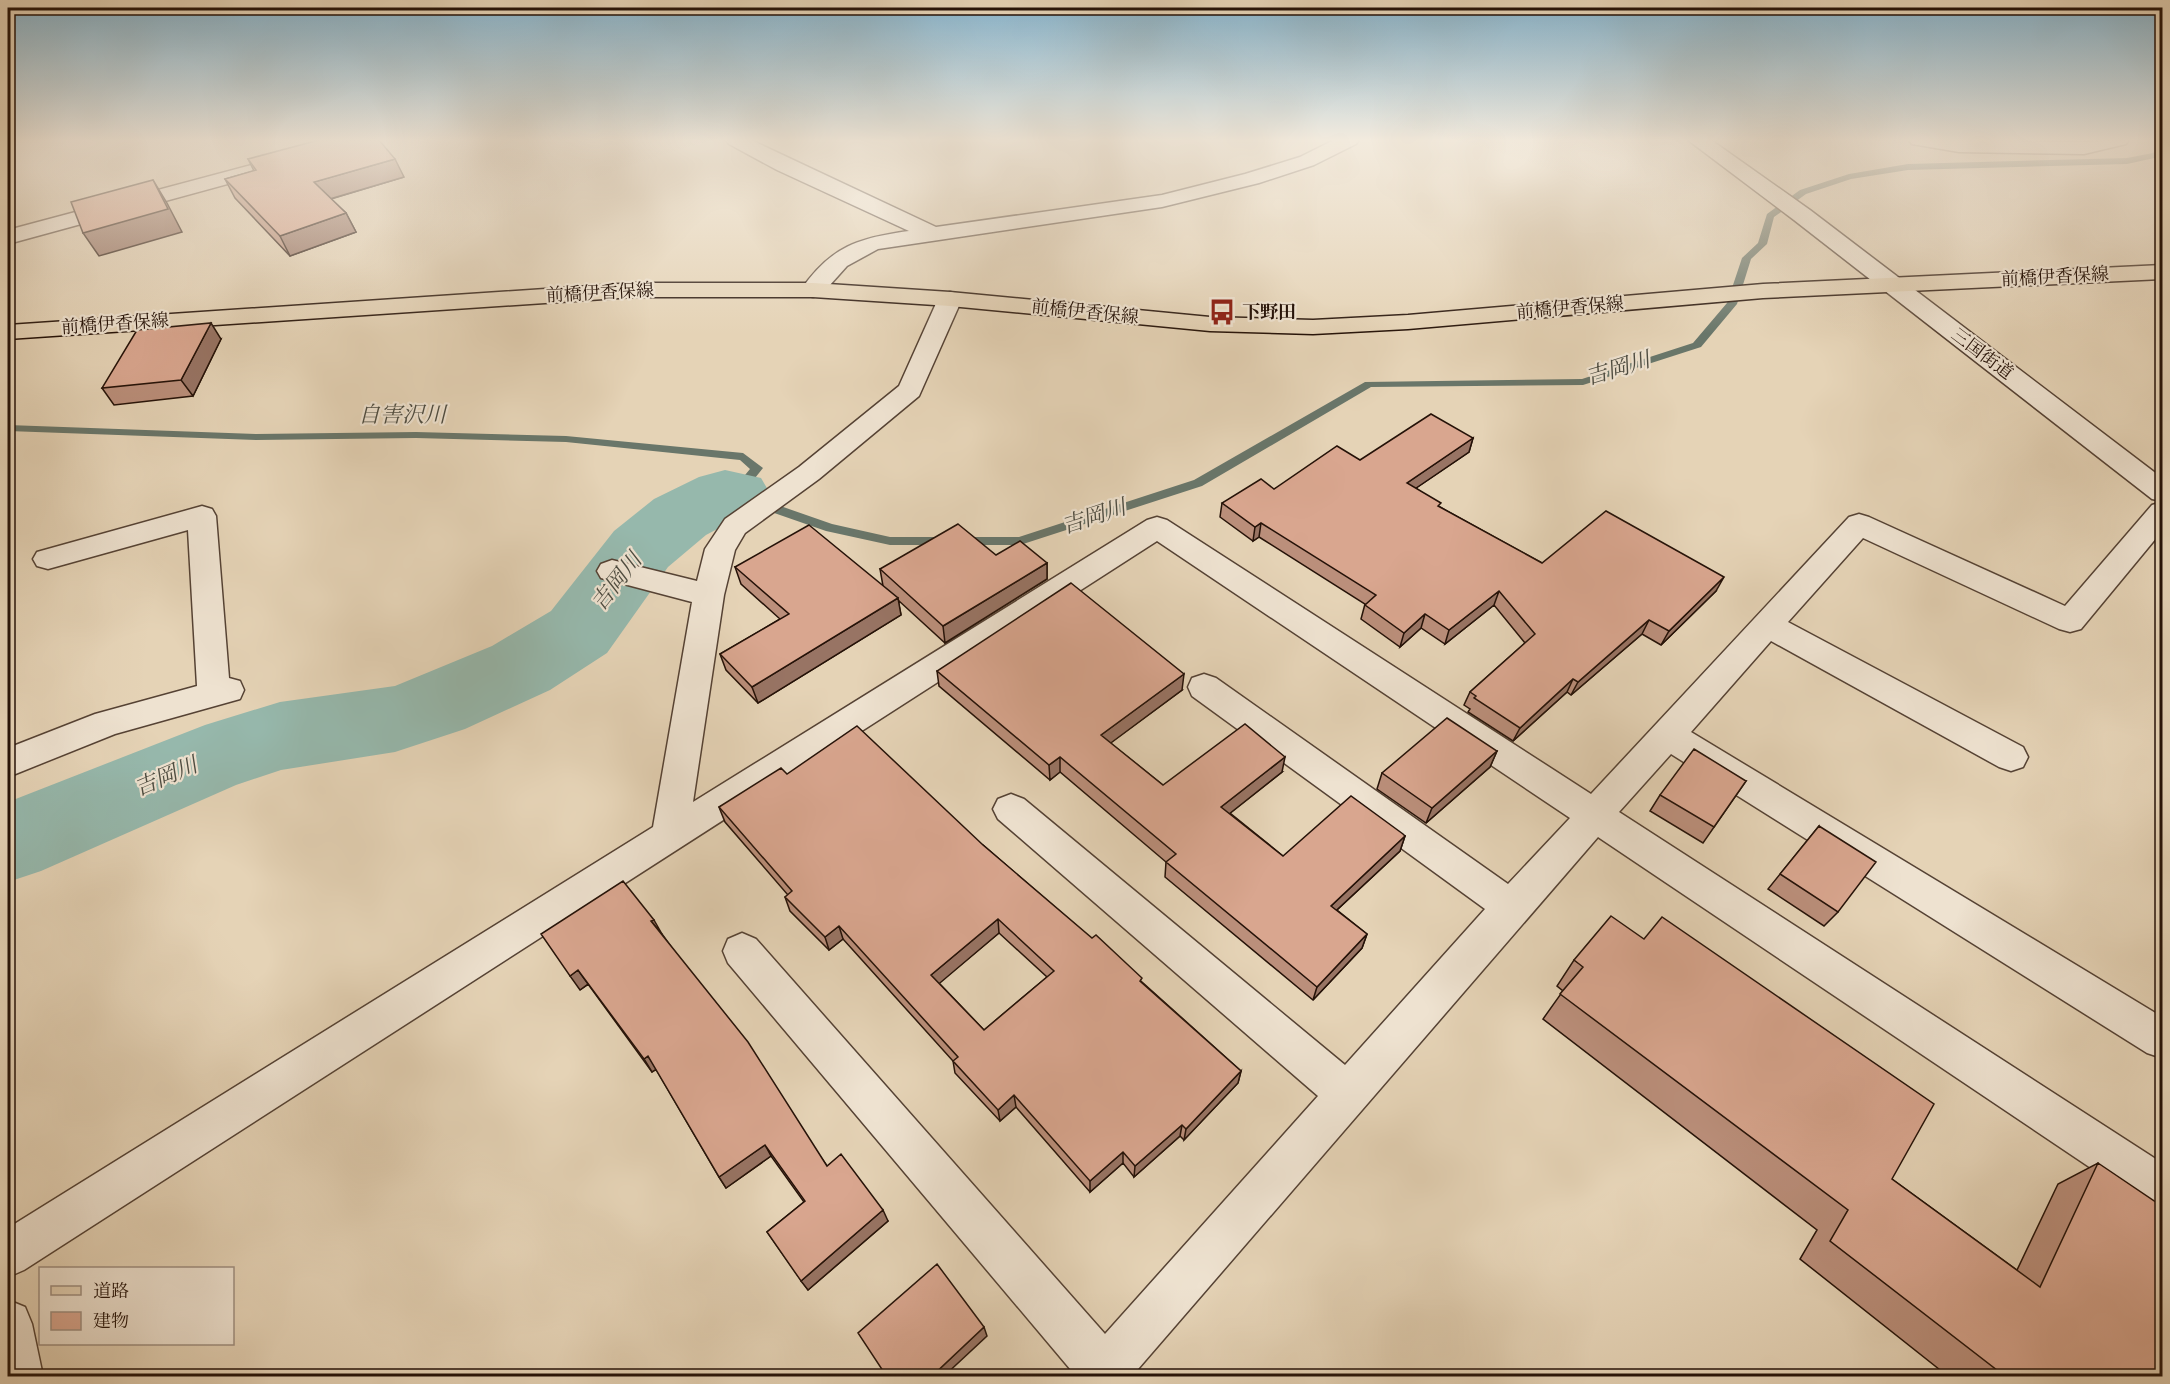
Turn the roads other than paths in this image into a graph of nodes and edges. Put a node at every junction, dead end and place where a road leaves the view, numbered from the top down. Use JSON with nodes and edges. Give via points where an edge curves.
{"nodes":[{"id":1,"x":128,"y":205,"type":"edge"},
{"id":2,"x":872,"y":205,"type":"edge"},
{"id":3,"x":1137,"y":205,"type":"edge"},
{"id":4,"x":1788,"y":205,"type":"edge"},
{"id":5,"x":932,"y":234,"type":"junction"},
{"id":6,"x":8,"y":237,"type":"edge"},
{"id":7,"x":2163,"y":272,"type":"edge"},
{"id":8,"x":1891,"y":284,"type":"junction"},
{"id":9,"x":813,"y":290,"type":"junction"},
{"id":10,"x":950,"y":298,"type":"junction"},
{"id":11,"x":8,"y":332,"type":"edge"},
{"id":12,"x":2163,"y":492,"type":"edge"},
{"id":13,"x":2163,"y":512,"type":"edge"},
{"id":14,"x":48,"y":560,"type":"dead end"},
{"id":15,"x":612,"y":571,"type":"dead end"},
{"id":16,"x":709,"y":595,"type":"junction"},
{"id":17,"x":1767,"y":625,"type":"junction"},
{"id":18,"x":1204,"y":687,"type":"dead end"},
{"id":19,"x":1668,"y":735,"type":"junction"},
{"id":20,"x":2011,"y":757,"type":"dead end"},
{"id":21,"x":8,"y":763,"type":"edge"},
{"id":22,"x":1011,"y":809,"type":"dead end"},
{"id":23,"x":1596,"y":815,"type":"junction"},
{"id":24,"x":670,"y":834,"type":"junction"},
{"id":25,"x":1511,"y":907,"type":"junction"},
{"id":26,"x":742,"y":951,"type":"dead end"},
{"id":27,"x":2163,"y":1039,"type":"edge"},
{"id":28,"x":1347,"y":1094,"type":"junction"},
{"id":29,"x":2163,"y":1189,"type":"edge"},
{"id":30,"x":8,"y":1254,"type":"edge"},
{"id":31,"x":8,"y":1324,"type":"edge"},
{"id":32,"x":1102,"y":1374,"type":"edge"},
{"id":33,"x":19,"y":1377,"type":"edge"}],
"edges":[{"from":1,"to":6,"type":"street"},
{"from":2,"to":5,"type":"street"},
{"from":3,"to":5,"type":"street"},
{"from":4,"to":8,"type":"street","name":"三国街道"},
{"from":5,"to":9,"type":"street","via":[[873,243],[850,252],[835,262]]},
{"from":7,"to":8,"type":"main road","name":"前橋伊香保線"},
{"from":8,"to":10,"type":"main road","name":"前橋伊香保線","via":[[1313,327],[1210,324]]},
{"from":8,"to":12,"type":"street","name":"三国街道"},
{"from":9,"to":10,"type":"main road","name":"前橋伊香保線"},
{"from":9,"to":11,"type":"main road","name":"前橋伊香保線","via":[[634,290]]},
{"from":10,"to":16,"type":"street","via":[[910,390],[809,473],[735,526],[720,549]]},
{"from":13,"to":17,"type":"street","via":[[2070,621],[1859,524]]},
{"from":14,"to":21,"type":"street","via":[[202,516],[221,692],[107,723]]},
{"from":15,"to":16,"type":"street"},
{"from":16,"to":24,"type":"street"},
{"from":17,"to":19,"type":"street"},
{"from":17,"to":20,"type":"street"},
{"from":18,"to":25,"type":"street"},
{"from":19,"to":23,"type":"street"},
{"from":19,"to":27,"type":"street"},
{"from":22,"to":28,"type":"street"},
{"from":23,"to":24,"type":"street","via":[[1157,527]]},
{"from":23,"to":25,"type":"street"},
{"from":23,"to":29,"type":"street"},
{"from":24,"to":30,"type":"street"},
{"from":25,"to":28,"type":"street"},
{"from":26,"to":32,"type":"street"},
{"from":28,"to":32,"type":"street"},
{"from":31,"to":33,"type":"street"}]}
